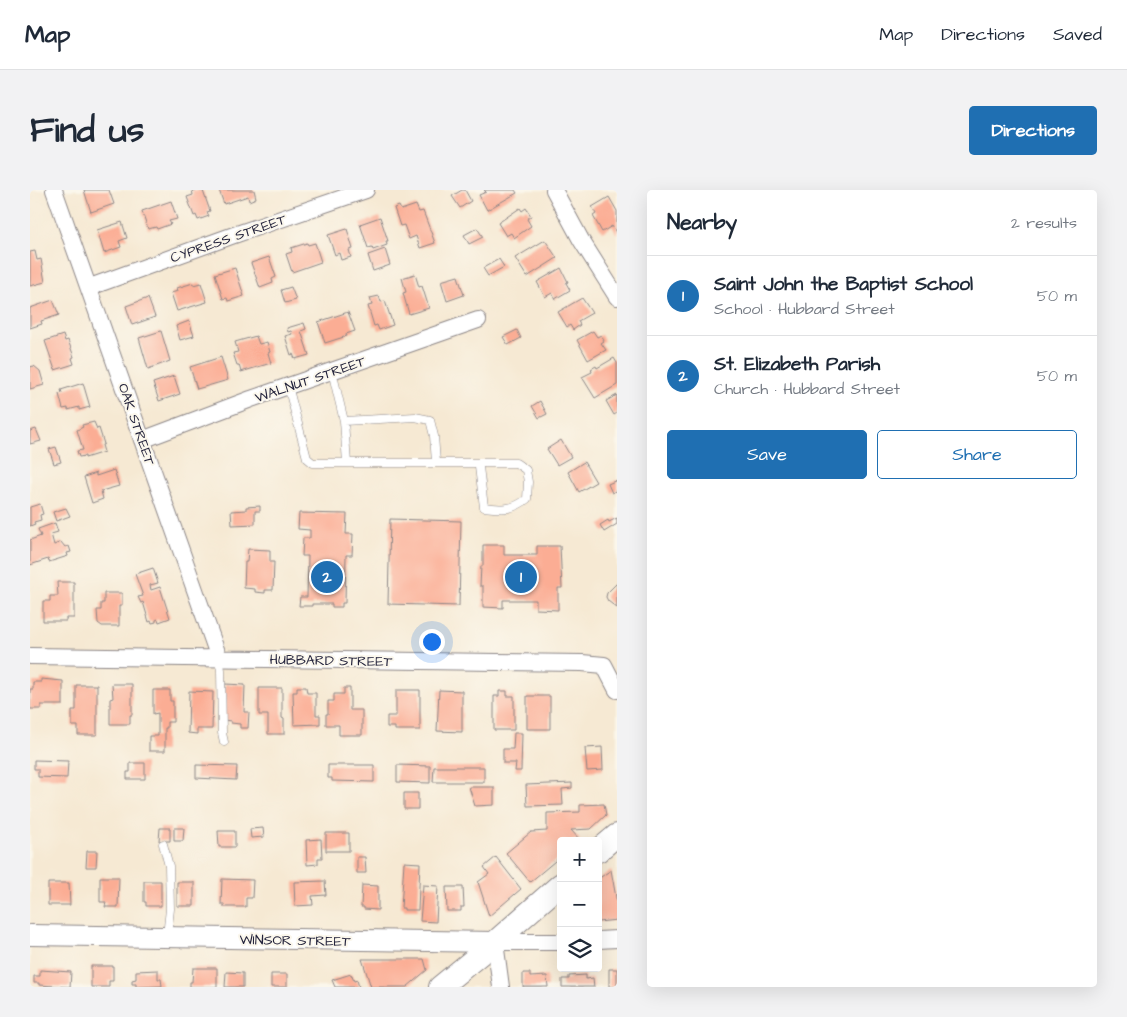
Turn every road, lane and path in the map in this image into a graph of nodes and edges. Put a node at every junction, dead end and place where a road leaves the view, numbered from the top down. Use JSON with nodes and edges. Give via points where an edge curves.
{"nodes":[{"id":1,"x":54,"y":190,"type":"edge"},
{"id":2,"x":366,"y":190,"type":"edge"},
{"id":3,"x":554,"y":190,"type":"edge"},
{"id":4,"x":90,"y":287,"type":"junction"},
{"id":5,"x":617,"y":297,"type":"edge"},
{"id":6,"x":478,"y":320,"type":"dead end"},
{"id":7,"x":332,"y":370,"type":"junction"},
{"id":8,"x":288,"y":386,"type":"junction"},
{"id":9,"x":344,"y":421,"type":"junction"},
{"id":10,"x":142,"y":440,"type":"junction"},
{"id":11,"x":436,"y":462,"type":"junction"},
{"id":12,"x":347,"y":463,"type":"junction"},
{"id":13,"x":480,"y":463,"type":"junction"},
{"id":14,"x":30,"y":656,"type":"edge"},
{"id":15,"x":219,"y":658,"type":"junction"},
{"id":16,"x":617,"y":690,"type":"edge"},
{"id":17,"x":224,"y":742,"type":"dead end"},
{"id":18,"x":617,"y":834,"type":"edge"},
{"id":19,"x":163,"y":844,"type":"dead end"},
{"id":20,"x":602,"y":847,"type":"edge"},
{"id":21,"x":557,"y":888,"type":"edge"},
{"id":22,"x":30,"y":935,"type":"edge"},
{"id":23,"x":167,"y":938,"type":"junction"},
{"id":24,"x":617,"y":939,"type":"edge"},
{"id":25,"x":602,"y":940,"type":"edge"},
{"id":26,"x":495,"y":942,"type":"junction"},
{"id":27,"x":557,"y":942,"type":"edge"},
{"id":28,"x":440,"y":987,"type":"edge"},
{"id":29,"x":501,"y":987,"type":"edge"}],
"edges":[{"from":1,"to":4,"type":"street","name":"OAK STREET"},
{"from":2,"to":4,"type":"street","name":"CYPRESS STREET"},
{"from":3,"to":5,"type":"street"},
{"from":4,"to":10,"type":"street","name":"OAK STREET"},
{"from":6,"to":7,"type":"street","name":"WALNUT STREET"},
{"from":7,"to":8,"type":"street","name":"WALNUT STREET"},
{"from":7,"to":9,"type":"lane"},
{"from":8,"to":10,"type":"street","name":"WALNUT STREET"},
{"from":8,"to":12,"type":"lane","via":[[307,458],[313,463]]},
{"from":9,"to":11,"type":"lane","via":[[415,417],[430,420]]},
{"from":9,"to":12,"type":"lane"},
{"from":10,"to":15,"type":"street","name":"OAK STREET"},
{"from":11,"to":12,"type":"lane"},
{"from":11,"to":13,"type":"lane"},
{"from":13,"to":13,"type":"lane","via":[[484,508],[504,510],[527,499],[526,470],[516,463]]},
{"from":14,"to":15,"type":"street","name":"HUBBARD STREET"},
{"from":15,"to":16,"type":"street","name":"HUBBARD STREET","via":[[582,662],[604,665]]},
{"from":15,"to":17,"type":"lane"},
{"from":18,"to":20,"type":"main road"},
{"from":19,"to":23,"type":"lane","via":[[169,866]]},
{"from":21,"to":26,"type":"main road"},
{"from":22,"to":23,"type":"street","name":"WINSOR STREET"},
{"from":23,"to":26,"type":"street","name":"WINSOR STREET"},
{"from":24,"to":25,"type":"street"},
{"from":26,"to":27,"type":"street","name":"WINSOR STREET"},
{"from":26,"to":28,"type":"main road"},
{"from":26,"to":29,"type":"street"}]}
